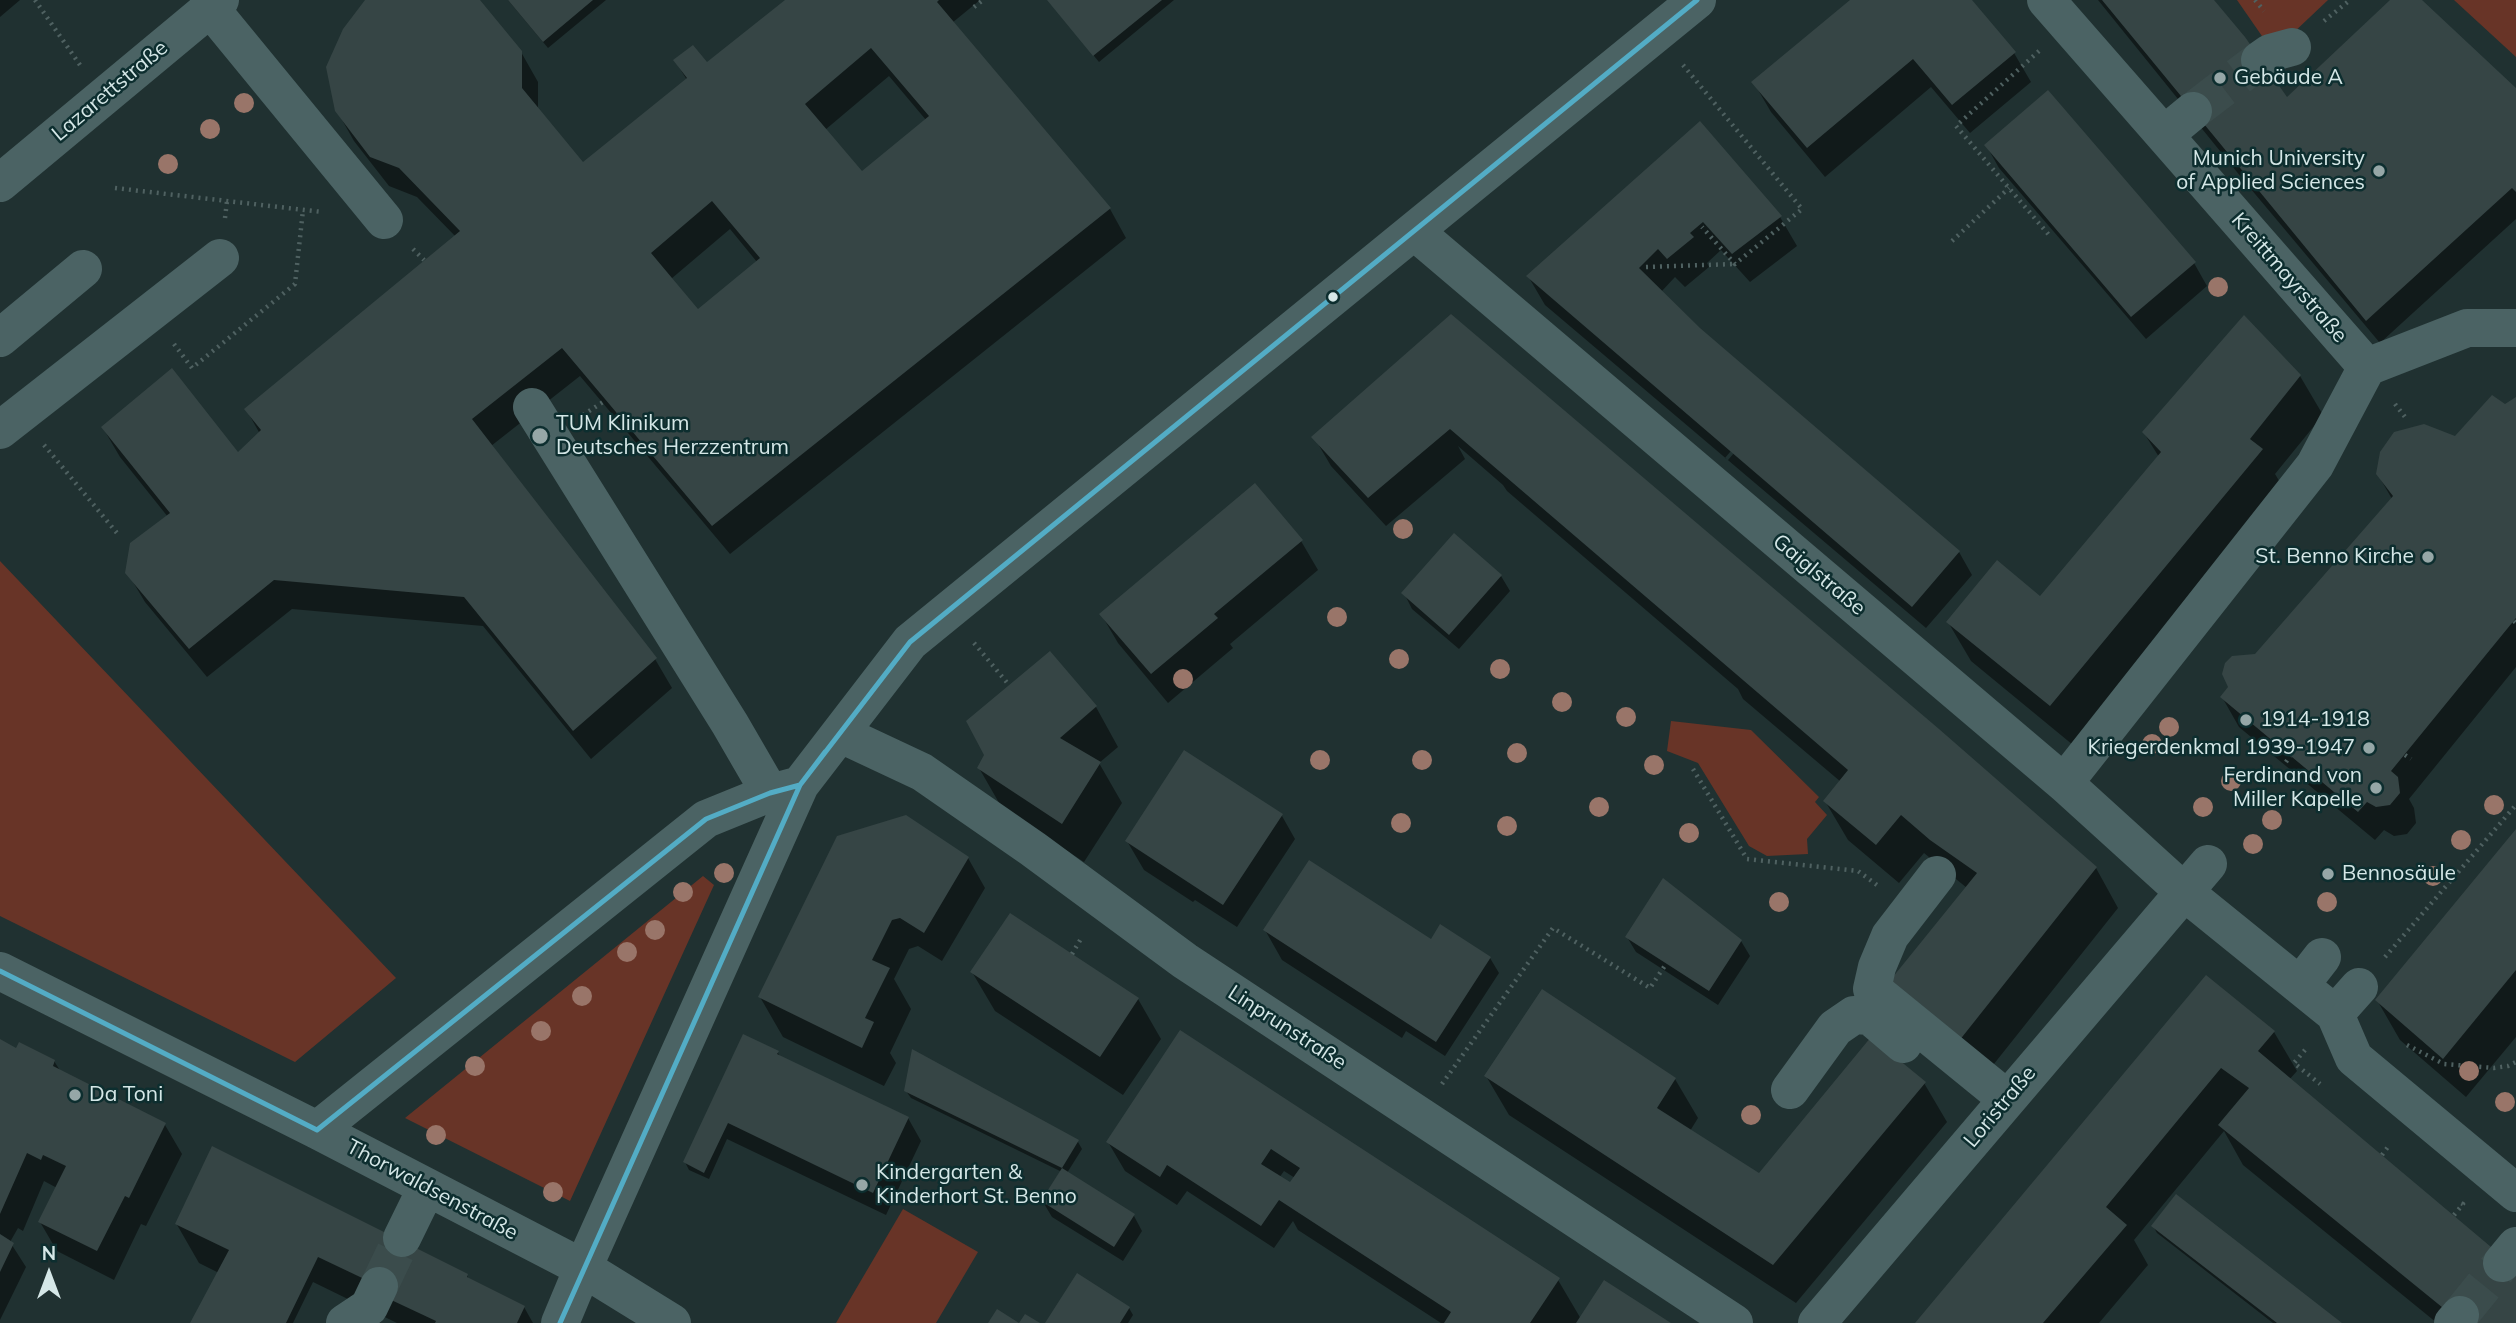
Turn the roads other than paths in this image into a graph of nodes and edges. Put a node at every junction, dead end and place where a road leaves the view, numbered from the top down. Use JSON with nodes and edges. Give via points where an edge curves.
{"nodes":[{"id":1,"x":1697,"y":0,"type":"edge"},
{"id":2,"x":215,"y":4,"type":"edge"},
{"id":3,"x":2057,"y":13,"type":"edge"},
{"id":4,"x":2193,"y":111,"type":"tunnel mouth"},
{"id":5,"x":2164,"y":135,"type":"junction"},
{"id":6,"x":0,"y":183,"type":"edge"},
{"id":7,"x":384,"y":220,"type":"road end"},
{"id":8,"x":1414,"y":231,"type":"junction"},
{"id":9,"x":220,"y":258,"type":"dead end"},
{"id":10,"x":83,"y":269,"type":"dead end"},
{"id":11,"x":2516,"y":328,"type":"edge"},
{"id":12,"x":0,"y":338,"type":"edge"},
{"id":13,"x":2367,"y":367,"type":"junction"},
{"id":14,"x":532,"y":407,"type":"dead end"},
{"id":15,"x":10,"y":422,"type":"edge"},
{"id":16,"x":841,"y":734,"type":"junction"},
{"id":17,"x":2064,"y":783,"type":"junction"},
{"id":18,"x":785,"y":789,"type":"junction"},
{"id":19,"x":1937,"y":875,"type":"dead end"},
{"id":20,"x":2196,"y":877,"type":"junction"},
{"id":21,"x":0,"y":971,"type":"edge"},
{"id":22,"x":1790,"y":1090,"type":"dead end"},
{"id":23,"x":1999,"y":1108,"type":"junction"},
{"id":24,"x":317,"y":1130,"type":"junction"},
{"id":25,"x":427,"y":1187,"type":"junction"},
{"id":26,"x":2516,"y":1193,"type":"edge"},
{"id":27,"x":402,"y":1238,"type":"tunnel mouth"},
{"id":28,"x":583,"y":1268,"type":"junction"},
{"id":29,"x":379,"y":1286,"type":"tunnel mouth"},
{"id":30,"x":345,"y":1323,"type":"edge"},
{"id":31,"x":560,"y":1323,"type":"edge"},
{"id":32,"x":672,"y":1323,"type":"edge"},
{"id":33,"x":1734,"y":1323,"type":"edge"},
{"id":34,"x":1817,"y":1323,"type":"edge"}],
"edges":[{"from":1,"to":8,"type":"street"},
{"from":2,"to":6,"type":"street","name":"Lazarettstraße"},
{"from":2,"to":7,"type":"street"},
{"from":3,"to":5,"type":"street","name":"Kreittmayrstraße"},
{"from":4,"to":5,"type":"street"},
{"from":5,"to":13,"type":"street","name":"Kreittmayrstraße"},
{"from":8,"to":16,"type":"street","via":[[910,642]]},
{"from":8,"to":17,"type":"street","name":"Gaiglstraße"},
{"from":9,"to":15,"type":"street"},
{"from":10,"to":12,"type":"street"},
{"from":11,"to":13,"type":"street","via":[[2467,328]]},
{"from":13,"to":17,"type":"street","via":[[2315,465],[2163,677]]},
{"from":14,"to":18,"type":"street","via":[[730,724]]},
{"from":16,"to":18,"type":"street"},
{"from":16,"to":33,"type":"street","name":"Linprunstraße","via":[[922,772],[1185,961]]},
{"from":17,"to":20,"type":"street","name":"Gaiglstraße"},
{"from":18,"to":24,"type":"street","via":[[706,819]]},
{"from":18,"to":28,"type":"street"},
{"from":19,"to":23,"type":"street","via":[[1890,936],[1872,989]]},
{"from":20,"to":23,"type":"street","name":"Loristraße"},
{"from":20,"to":26,"type":"street","name":"Gaiglstraße","via":[[2347,1000],[2354,1058]]},
{"from":21,"to":24,"type":"street","name":"Thorwaldsenstraße"},
{"from":22,"to":23,"type":"street","via":[[1835,1028],[1854,1015],[1870,1017]]},
{"from":23,"to":34,"type":"street","name":"Loristraße"},
{"from":24,"to":25,"type":"street","name":"Thorwaldsenstraße"},
{"from":25,"to":27,"type":"street"},
{"from":25,"to":28,"type":"street","name":"Thorwaldsenstraße"},
{"from":28,"to":31,"type":"street"},
{"from":28,"to":32,"type":"street","name":"Thorwaldsenstraße"},
{"from":29,"to":30,"type":"street","via":[[369,1307]]}]}
